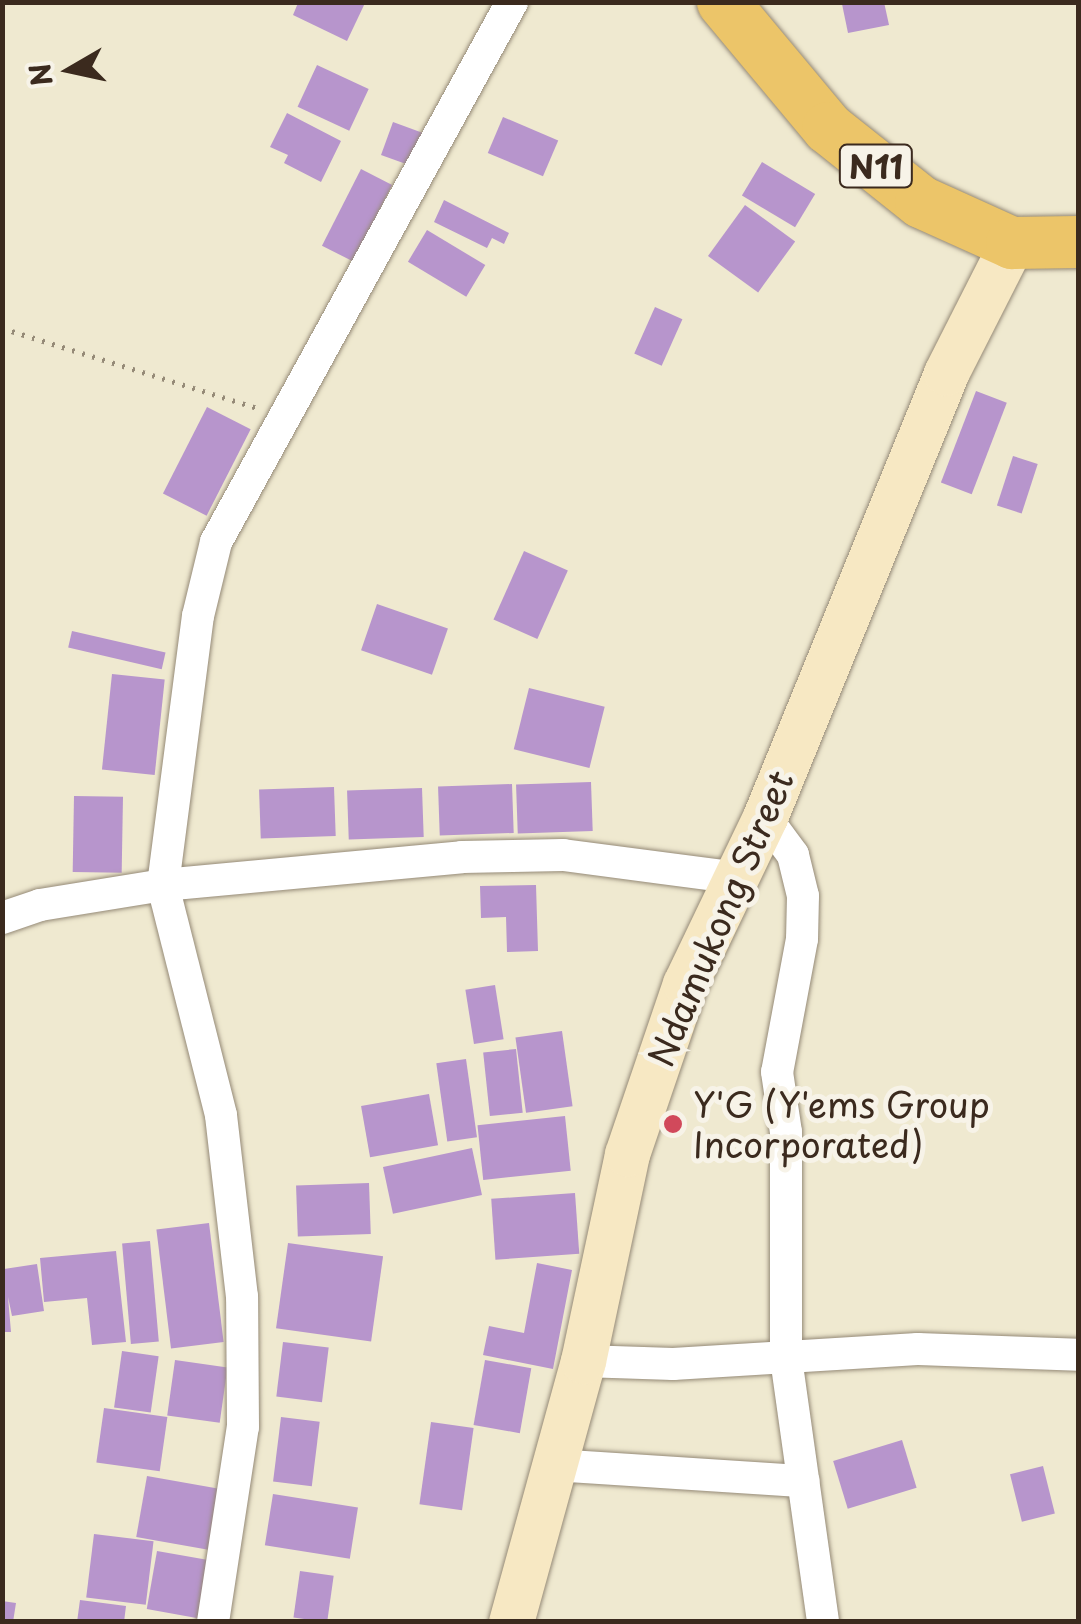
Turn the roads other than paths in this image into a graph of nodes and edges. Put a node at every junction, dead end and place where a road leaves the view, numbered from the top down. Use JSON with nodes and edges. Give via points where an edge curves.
{"nodes":[{"id":1,"x":512,"y":2,"type":"edge"},
{"id":2,"x":723,"y":2,"type":"edge"},
{"id":3,"x":1078,"y":242,"type":"edge"},
{"id":4,"x":1012,"y":243,"type":"junction"},
{"id":5,"x":765,"y":817,"type":"junction"},
{"id":6,"x":737,"y":878,"type":"junction"},
{"id":7,"x":163,"y":885,"type":"junction"},
{"id":8,"x":2,"y":918,"type":"edge"},
{"id":9,"x":1078,"y":1355,"type":"edge"},
{"id":10,"x":786,"y":1358,"type":"junction"},
{"id":11,"x":583,"y":1361,"type":"junction"},
{"id":12,"x":554,"y":1465,"type":"junction"},
{"id":13,"x":804,"y":1482,"type":"junction"},
{"id":14,"x":213,"y":1622,"type":"edge"},
{"id":15,"x":511,"y":1622,"type":"edge"},
{"id":16,"x":823,"y":1622,"type":"edge"}],
"edges":[{"from":1,"to":7,"type":"street","via":[[216,542],[178,746]]},
{"from":2,"to":4,"type":"highway","number":"N11","via":[[828,128],[921,202]]},
{"from":3,"to":4,"type":"highway","number":"N11"},
{"from":4,"to":5,"type":"main road","name":"Ndamukong Street","via":[[946,373]]},
{"from":5,"to":6,"type":"main road","name":"Ndamukong Street"},
{"from":5,"to":10,"type":"street","via":[[792,855],[802,896],[802,940],[777,1072],[786,1132]]},
{"from":6,"to":7,"type":"street","via":[[529,856]]},
{"from":6,"to":11,"type":"main road","name":"Ndamukong Street","via":[[684,984],[627,1154]]},
{"from":7,"to":8,"type":"street","via":[[40,905]]},
{"from":7,"to":14,"type":"street","via":[[221,1115],[242,1297],[244,1427]]},
{"from":9,"to":10,"type":"street","via":[[918,1350]]},
{"from":10,"to":11,"type":"street"},
{"from":10,"to":13,"type":"street"},
{"from":11,"to":12,"type":"main road","name":"Ndamukong Street"},
{"from":12,"to":13,"type":"street"},
{"from":12,"to":15,"type":"main road","name":"Ndamukong Street"},
{"from":13,"to":16,"type":"street"}]}
